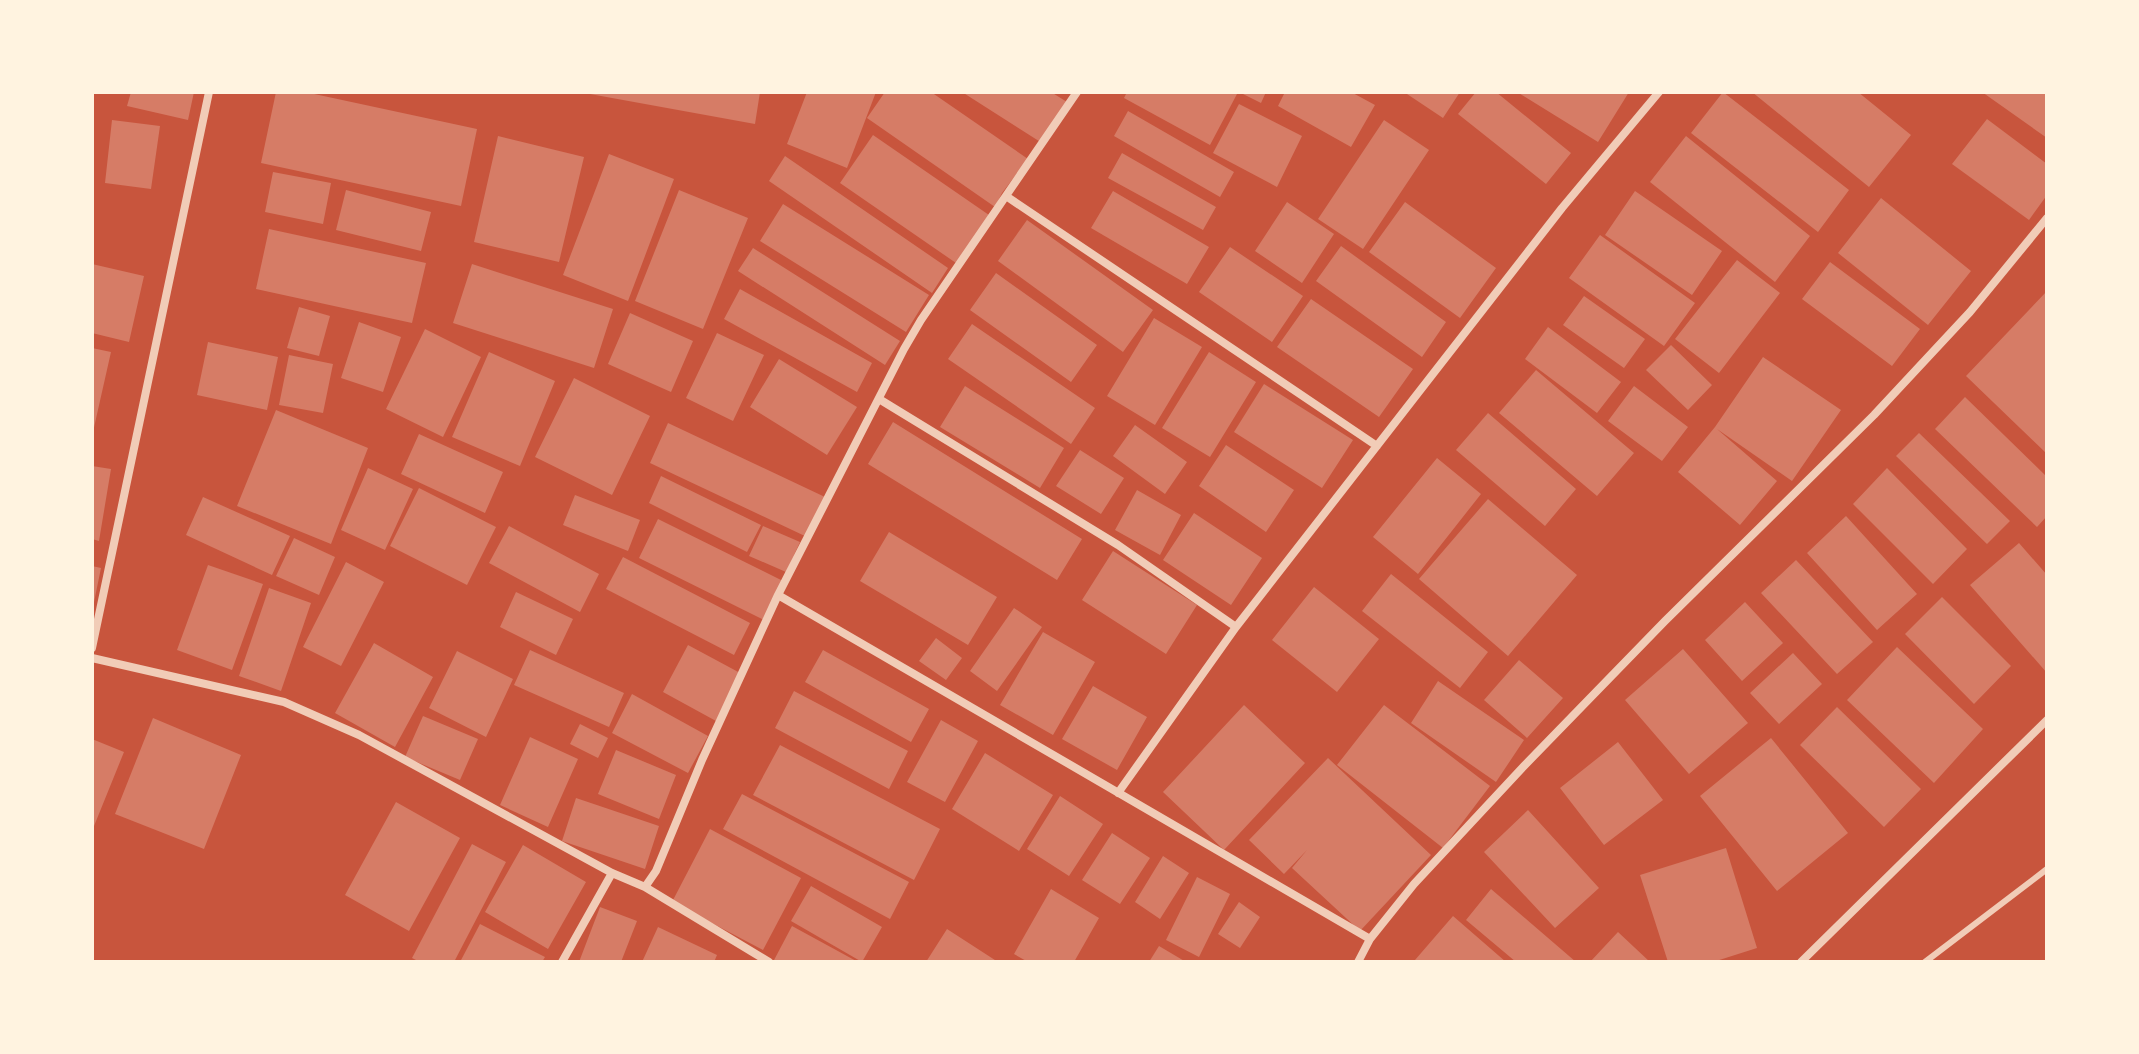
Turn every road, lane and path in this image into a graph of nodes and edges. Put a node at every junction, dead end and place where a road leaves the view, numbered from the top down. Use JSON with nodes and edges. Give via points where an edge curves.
{"nodes":[{"id":1,"x":209,"y":92,"type":"edge"},
{"id":2,"x":1077,"y":92,"type":"edge"},
{"id":3,"x":1659,"y":92,"type":"edge"},
{"id":4,"x":1006,"y":196,"type":"junction"},
{"id":5,"x":2047,"y":218,"type":"edge"},
{"id":6,"x":879,"y":399,"type":"junction"},
{"id":7,"x":1377,"y":446,"type":"junction"},
{"id":8,"x":778,"y":595,"type":"junction"},
{"id":9,"x":1236,"y":627,"type":"junction"},
{"id":10,"x":92,"y":648,"type":"edge"},
{"id":11,"x":92,"y":658,"type":"edge"},
{"id":12,"x":2047,"y":720,"type":"edge"},
{"id":13,"x":1118,"y":793,"type":"junction"},
{"id":14,"x":2047,"y":869,"type":"edge"},
{"id":15,"x":612,"y":873,"type":"junction"},
{"id":16,"x":645,"y":887,"type":"junction"},
{"id":17,"x":1370,"y":939,"type":"junction"},
{"id":18,"x":562,"y":962,"type":"edge"},
{"id":19,"x":769,"y":962,"type":"edge"},
{"id":20,"x":1358,"y":962,"type":"edge"},
{"id":21,"x":1801,"y":962,"type":"edge"},
{"id":22,"x":1925,"y":962,"type":"edge"}],
"edges":[{"from":1,"to":10,"type":"street"},
{"from":2,"to":4,"type":"street"},
{"from":3,"to":7,"type":"street"},
{"from":4,"to":6,"type":"street","via":[[921,320]]},
{"from":4,"to":7,"type":"street"},
{"from":5,"to":17,"type":"street","via":[[1970,312],[1874,415],[1524,766]]},
{"from":6,"to":8,"type":"street"},
{"from":6,"to":9,"type":"street","via":[[1118,545]]},
{"from":7,"to":9,"type":"street"},
{"from":8,"to":13,"type":"street"},
{"from":8,"to":16,"type":"street"},
{"from":9,"to":13,"type":"street"},
{"from":11,"to":15,"type":"street","via":[[284,702],[359,735]]},
{"from":12,"to":21,"type":"street"},
{"from":13,"to":17,"type":"street"},
{"from":14,"to":22,"type":"lane"},
{"from":15,"to":16,"type":"street"},
{"from":15,"to":18,"type":"street"},
{"from":16,"to":19,"type":"street"},
{"from":17,"to":20,"type":"street"}]}
